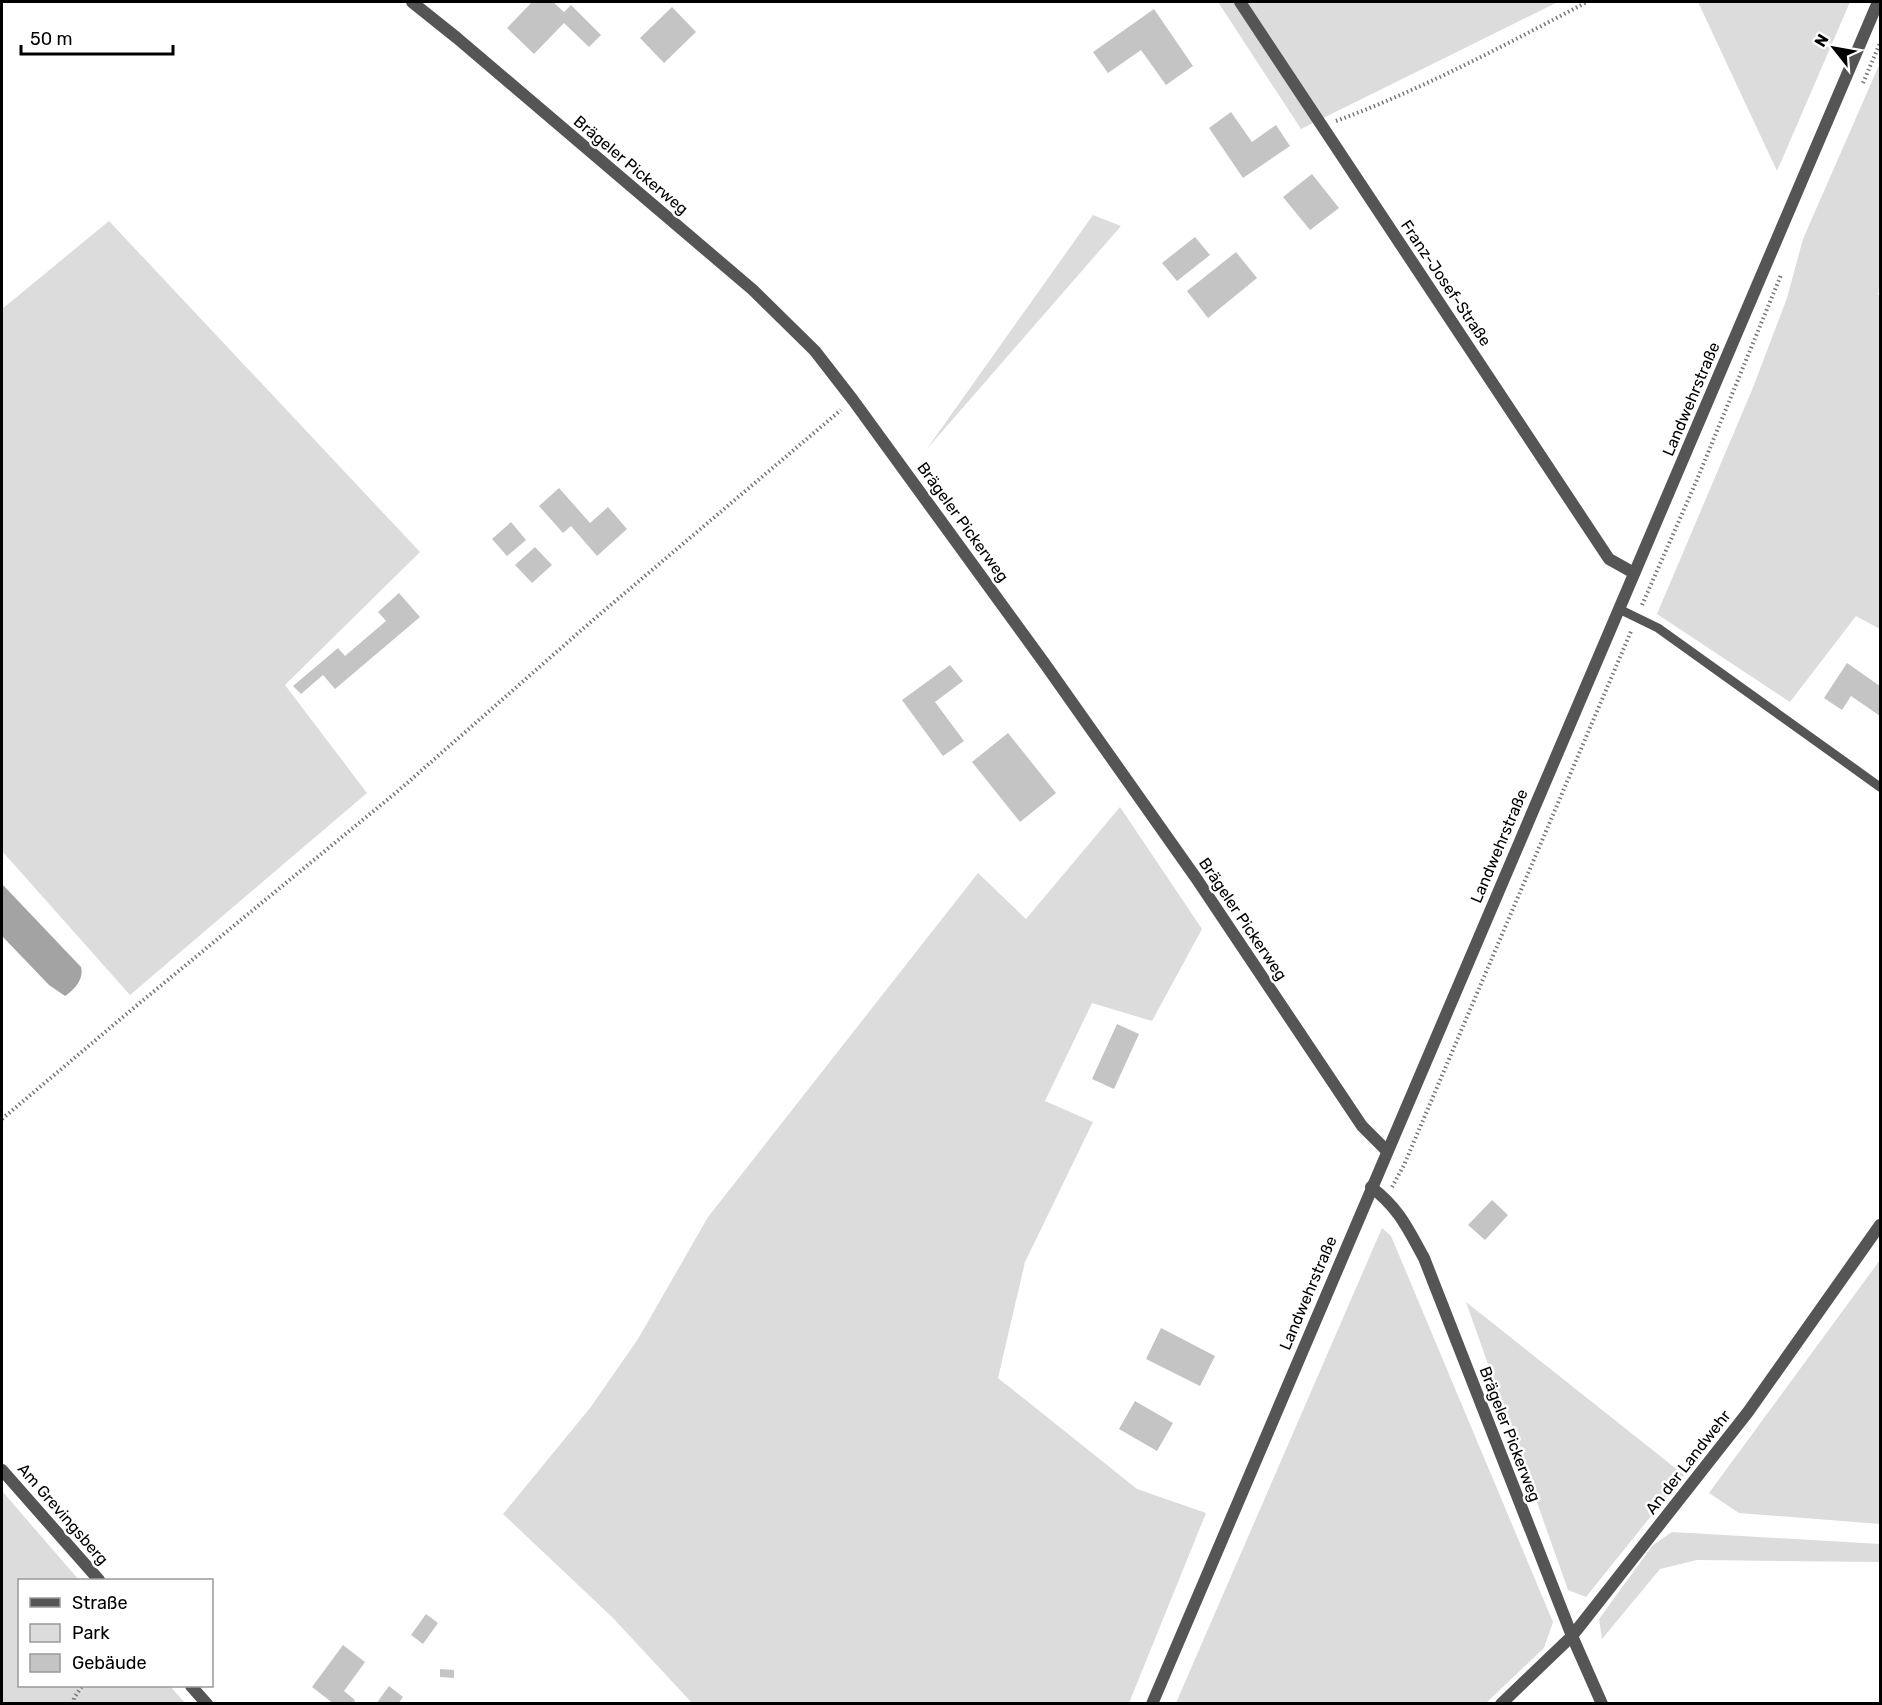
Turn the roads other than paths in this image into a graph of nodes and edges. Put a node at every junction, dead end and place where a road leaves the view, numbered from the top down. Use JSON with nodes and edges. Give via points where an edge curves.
{"nodes":[{"id":1,"x":412,"y":2,"type":"edge"},
{"id":2,"x":1240,"y":2,"type":"edge"},
{"id":3,"x":1878,"y":2,"type":"edge"},
{"id":4,"x":1634,"y":573,"type":"junction"},
{"id":5,"x":1619,"y":609,"type":"junction"},
{"id":6,"x":1881,"y":787,"type":"edge"},
{"id":7,"x":1387,"y":1151,"type":"junction"},
{"id":8,"x":1371,"y":1187,"type":"junction"},
{"id":9,"x":1881,"y":1225,"type":"edge"},
{"id":10,"x":2,"y":1470,"type":"edge"},
{"id":11,"x":93,"y":1578,"type":"edge"},
{"id":12,"x":1572,"y":1636,"type":"junction"},
{"id":13,"x":192,"y":1687,"type":"edge"},
{"id":14,"x":207,"y":1704,"type":"edge"},
{"id":15,"x":1152,"y":1704,"type":"edge"},
{"id":16,"x":1501,"y":1704,"type":"edge"},
{"id":17,"x":1602,"y":1704,"type":"edge"}],
"edges":[{"from":1,"to":7,"type":"street","name":"Brägeler Pickerweg","via":[[753,290],[815,351],[1196,878],[1362,1126]]},
{"from":2,"to":4,"type":"street","name":"Franz-Josef-Straße","via":[[1609,559]]},
{"from":3,"to":4,"type":"street","name":"Landwehrstraße"},
{"from":4,"to":5,"type":"street","name":"Landwehrstraße"},
{"from":5,"to":6,"type":"lane","via":[[1658,628]]},
{"from":5,"to":7,"type":"street","name":"Landwehrstraße"},
{"from":7,"to":8,"type":"street","name":"Landwehrstraße"},
{"from":8,"to":12,"type":"street","name":"Brägeler Pickerweg","via":[[1399,1212],[1424,1258]]},
{"from":8,"to":15,"type":"street","name":"Landwehrstraße"},
{"from":9,"to":12,"type":"street","name":"An der Landwehr","via":[[1748,1412]]},
{"from":10,"to":11,"type":"street","name":"Am Grevingsberg"},
{"from":12,"to":16,"type":"street","name":"An der Landwehr"},
{"from":12,"to":17,"type":"street","name":"Brägeler Pickerweg"},
{"from":13,"to":14,"type":"street"}]}
